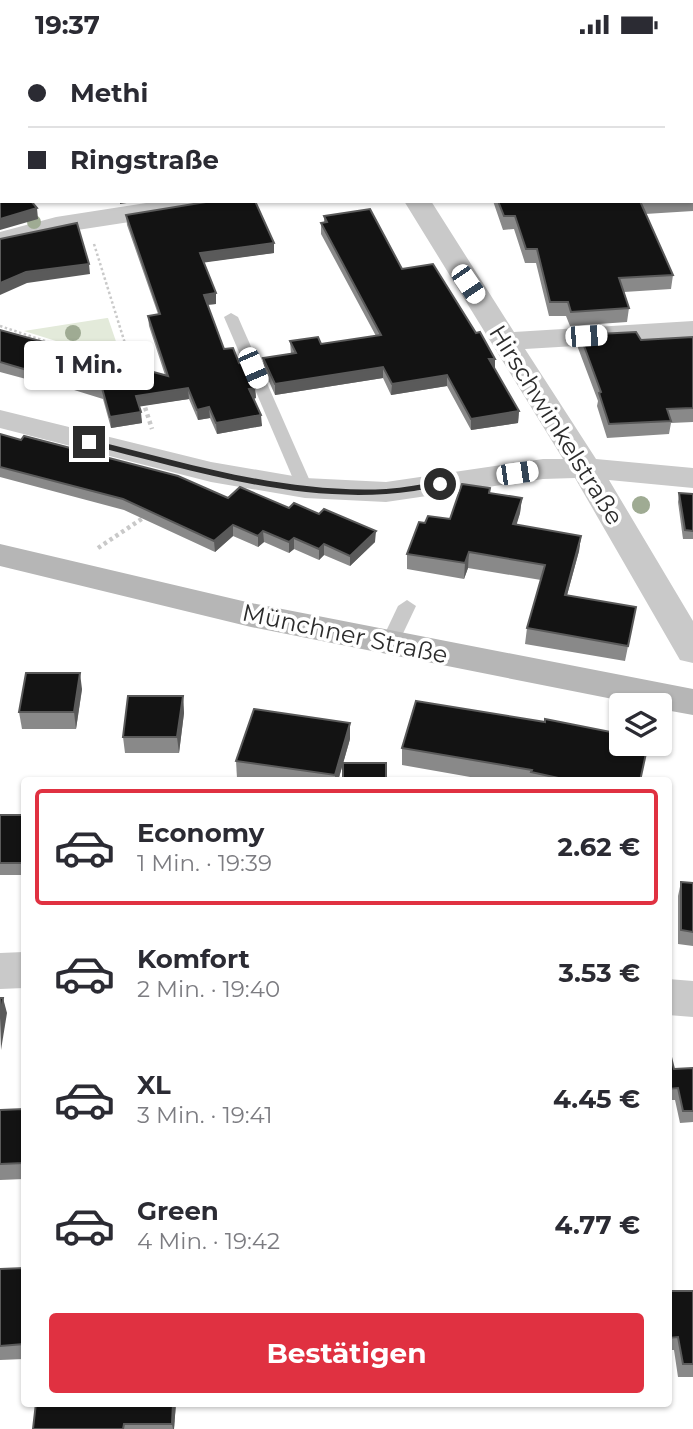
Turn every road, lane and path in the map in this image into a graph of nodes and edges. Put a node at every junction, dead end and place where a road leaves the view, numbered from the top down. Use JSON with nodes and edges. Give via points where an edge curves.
{"nodes":[{"id":1,"x":190,"y":203,"type":"edge"},
{"id":2,"x":418,"y":203,"type":"edge"},
{"id":3,"x":86,"y":219,"type":"junction"},
{"id":4,"x":0,"y":240,"type":"edge"},
{"id":5,"x":230,"y":317,"type":"dead end"},
{"id":6,"x":0,"y":326,"type":"edge"},
{"id":7,"x":693,"y":330,"type":"edge"},
{"id":8,"x":506,"y":341,"type":"junction"},
{"id":9,"x":80,"y":352,"type":"edge"},
{"id":10,"x":120,"y":365,"type":"edge"},
{"id":11,"x":141,"y":395,"type":"edge"},
{"id":12,"x":0,"y":419,"type":"edge"},
{"id":13,"x":162,"y":461,"type":"junction"},
{"id":14,"x":585,"y":468,"type":"junction"},
{"id":15,"x":693,"y":478,"type":"edge"},
{"id":16,"x":305,"y":488,"type":"junction"},
{"id":17,"x":154,"y":511,"type":"edge"},
{"id":18,"x":0,"y":555,"type":"edge"},
{"id":19,"x":68,"y":574,"type":"junction"},
{"id":20,"x":407,"y":606,"type":"dead end"},
{"id":21,"x":389,"y":644,"type":"junction"},
{"id":22,"x":693,"y":650,"type":"edge"},
{"id":23,"x":693,"y":702,"type":"edge"},
{"id":24,"x":21,"y":970,"type":"edge"},
{"id":25,"x":0,"y":971,"type":"edge"},
{"id":26,"x":672,"y":997,"type":"edge"},
{"id":27,"x":693,"y":999,"type":"edge"}],
"edges":[{"from":1,"to":3,"type":"street"},
{"from":2,"to":8,"type":"street","name":"Hirschwinkelstraße"},
{"from":3,"to":4,"type":"street"},
{"from":3,"to":10,"type":"path","via":[[133,369]]},
{"from":5,"to":16,"type":"lane"},
{"from":6,"to":9,"type":"path"},
{"from":7,"to":8,"type":"street"},
{"from":8,"to":14,"type":"street","name":"Hirschwinkelstraße"},
{"from":11,"to":13,"type":"path"},
{"from":12,"to":13,"type":"street"},
{"from":13,"to":16,"type":"street"},
{"from":14,"to":15,"type":"street"},
{"from":14,"to":16,"type":"street","via":[[543,469],[386,492]]},
{"from":14,"to":22,"type":"street","name":"Hirschwinkelstraße"},
{"from":17,"to":19,"type":"path","via":[[79,561]]},
{"from":18,"to":19,"type":"street","name":"Münchner Straße"},
{"from":19,"to":21,"type":"street","name":"Münchner Straße"},
{"from":20,"to":21,"type":"lane"},
{"from":21,"to":23,"type":"street","name":"Münchner Straße"},
{"from":24,"to":25,"type":"street"},
{"from":26,"to":27,"type":"street"}]}
